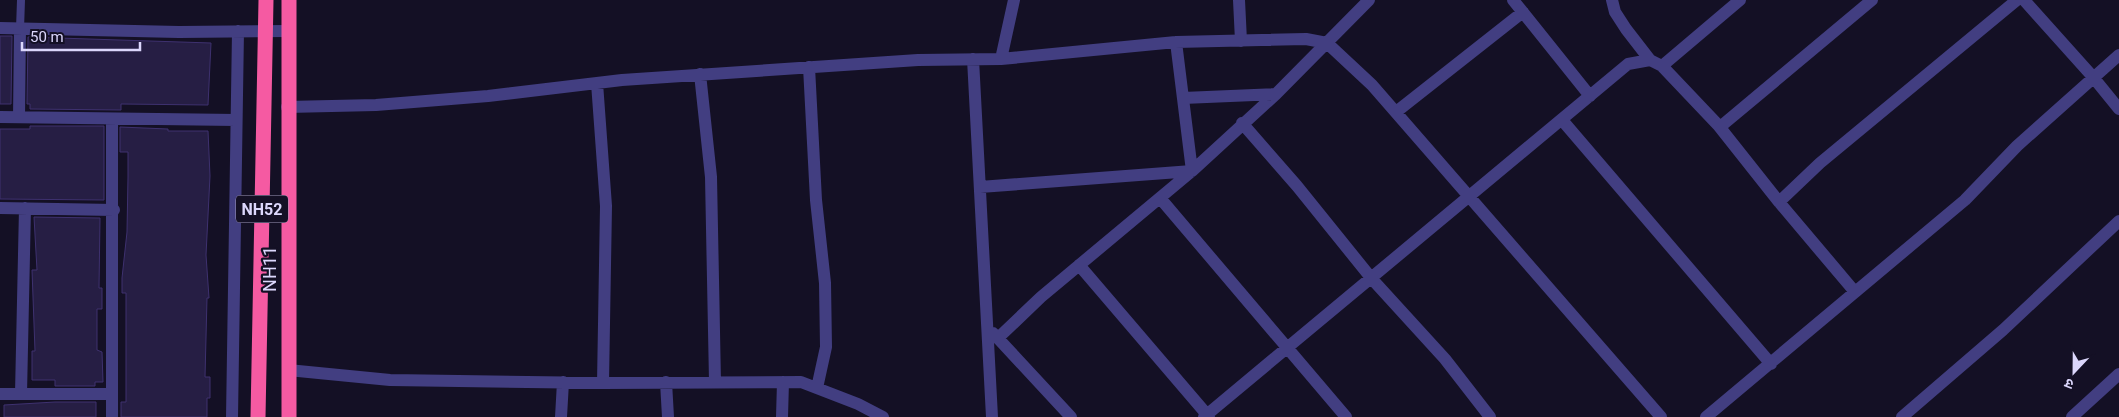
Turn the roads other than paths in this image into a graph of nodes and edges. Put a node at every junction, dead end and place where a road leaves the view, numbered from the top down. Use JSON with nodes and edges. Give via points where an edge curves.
{"nodes":[{"id":1,"x":21,"y":0,"type":"edge"},
{"id":2,"x":266,"y":0,"type":"edge"},
{"id":3,"x":289,"y":0,"type":"edge"},
{"id":4,"x":1014,"y":0,"type":"edge"},
{"id":5,"x":1240,"y":0,"type":"edge"},
{"id":6,"x":1369,"y":0,"type":"edge"},
{"id":7,"x":1513,"y":0,"type":"edge"},
{"id":8,"x":1612,"y":0,"type":"edge"},
{"id":9,"x":1740,"y":0,"type":"edge"},
{"id":10,"x":1872,"y":0,"type":"edge"},
{"id":11,"x":2016,"y":0,"type":"edge"},
{"id":12,"x":2024,"y":0,"type":"edge"},
{"id":13,"x":1523,"y":12,"type":"junction"},
{"id":14,"x":0,"y":28,"type":"edge"},
{"id":15,"x":20,"y":29,"type":"junction"},
{"id":16,"x":265,"y":30,"type":"junction"},
{"id":17,"x":238,"y":31,"type":"junction"},
{"id":18,"x":288,"y":31,"type":"junction"},
{"id":19,"x":1241,"y":40,"type":"junction"},
{"id":20,"x":1176,"y":42,"type":"junction"},
{"id":21,"x":1326,"y":43,"type":"junction"},
{"id":22,"x":2119,"y":56,"type":"edge"},
{"id":23,"x":973,"y":59,"type":"junction"},
{"id":24,"x":1001,"y":60,"type":"junction"},
{"id":25,"x":1650,"y":60,"type":"junction"},
{"id":26,"x":1662,"y":66,"type":"junction"},
{"id":27,"x":809,"y":67,"type":"junction"},
{"id":28,"x":700,"y":74,"type":"junction"},
{"id":29,"x":2093,"y":77,"type":"junction"},
{"id":30,"x":597,"y":82,"type":"junction"},
{"id":31,"x":1276,"y":94,"type":"junction"},
{"id":32,"x":1590,"y":96,"type":"junction"},
{"id":33,"x":1183,"y":98,"type":"junction"},
{"id":34,"x":287,"y":107,"type":"junction"},
{"id":35,"x":2119,"y":109,"type":"edge"},
{"id":36,"x":1396,"y":112,"type":"junction"},
{"id":37,"x":0,"y":117,"type":"edge"},
{"id":38,"x":19,"y":117,"type":"junction"},
{"id":39,"x":112,"y":119,"type":"junction"},
{"id":40,"x":236,"y":120,"type":"junction"},
{"id":41,"x":1562,"y":120,"type":"junction"},
{"id":42,"x":1242,"y":123,"type":"junction"},
{"id":43,"x":1720,"y":127,"type":"junction"},
{"id":44,"x":1192,"y":171,"type":"junction"},
{"id":45,"x":980,"y":187,"type":"junction"},
{"id":46,"x":1469,"y":196,"type":"junction"},
{"id":47,"x":1160,"y":198,"type":"junction"},
{"id":48,"x":1779,"y":202,"type":"junction"},
{"id":49,"x":0,"y":208,"type":"edge"},
{"id":50,"x":24,"y":208,"type":"junction"},
{"id":51,"x":114,"y":210,"type":"junction"},
{"id":52,"x":2119,"y":221,"type":"edge"},
{"id":53,"x":1079,"y":265,"type":"junction"},
{"id":54,"x":1372,"y":279,"type":"junction"},
{"id":55,"x":1855,"y":292,"type":"junction"},
{"id":56,"x":987,"y":326,"type":"junction"},
{"id":57,"x":998,"y":338,"type":"junction"},
{"id":58,"x":1287,"y":349,"type":"junction"},
{"id":59,"x":1771,"y":364,"type":"junction"},
{"id":60,"x":288,"y":370,"type":"junction"},
{"id":61,"x":2119,"y":374,"type":"edge"},
{"id":62,"x":563,"y":382,"type":"junction"},
{"id":63,"x":666,"y":382,"type":"junction"},
{"id":64,"x":715,"y":382,"type":"junction"},
{"id":65,"x":783,"y":382,"type":"junction"},
{"id":66,"x":603,"y":383,"type":"junction"},
{"id":67,"x":817,"y":388,"type":"junction"},
{"id":68,"x":0,"y":394,"type":"edge"},
{"id":69,"x":21,"y":394,"type":"junction"},
{"id":70,"x":112,"y":394,"type":"junction"},
{"id":71,"x":1206,"y":416,"type":"edge"},
{"id":72,"x":112,"y":417,"type":"edge"},
{"id":73,"x":232,"y":417,"type":"edge"},
{"id":74,"x":258,"y":417,"type":"edge"},
{"id":75,"x":288,"y":417,"type":"edge"},
{"id":76,"x":561,"y":417,"type":"edge"},
{"id":77,"x":668,"y":417,"type":"edge"},
{"id":78,"x":782,"y":417,"type":"edge"},
{"id":79,"x":882,"y":417,"type":"edge"},
{"id":80,"x":992,"y":417,"type":"edge"},
{"id":81,"x":1071,"y":417,"type":"edge"},
{"id":82,"x":1346,"y":417,"type":"edge"},
{"id":83,"x":1490,"y":417,"type":"edge"},
{"id":84,"x":1661,"y":417,"type":"edge"},
{"id":85,"x":1706,"y":417,"type":"edge"},
{"id":86,"x":1902,"y":417,"type":"edge"},
{"id":87,"x":2072,"y":417,"type":"edge"}],
"edges":[{"from":1,"to":15,"type":"lane"},
{"from":2,"to":16,"type":"highway","number":"NH52"},
{"from":3,"to":18,"type":"highway","name":"NH11","number":"NH52"},
{"from":4,"to":24,"type":"street"},
{"from":5,"to":19,"type":"street"},
{"from":6,"to":21,"type":"street"},
{"from":7,"to":13,"type":"street"},
{"from":8,"to":25,"type":"street","via":[[1615,12]]},
{"from":9,"to":26,"type":"street"},
{"from":10,"to":43,"type":"street"},
{"from":11,"to":48,"type":"street","via":[[1820,162]]},
{"from":12,"to":29,"type":"street"},
{"from":13,"to":32,"type":"street"},
{"from":13,"to":36,"type":"street"},
{"from":14,"to":15,"type":"street"},
{"from":15,"to":17,"type":"street"},
{"from":15,"to":38,"type":"street"},
{"from":16,"to":17,"type":"street"},
{"from":16,"to":18,"type":"street"},
{"from":16,"to":74,"type":"highway","number":"NH52"},
{"from":17,"to":40,"type":"street"},
{"from":18,"to":34,"type":"highway","name":"NH11","number":"NH52"},
{"from":19,"to":20,"type":"street"},
{"from":19,"to":21,"type":"street","via":[[1306,39]]},
{"from":20,"to":24,"type":"street"},
{"from":20,"to":33,"type":"street"},
{"from":21,"to":31,"type":"street"},
{"from":21,"to":36,"type":"street"},
{"from":22,"to":29,"type":"street"},
{"from":23,"to":24,"type":"street"},
{"from":23,"to":27,"type":"street"},
{"from":23,"to":45,"type":"street"},
{"from":25,"to":26,"type":"street"},
{"from":25,"to":32,"type":"street","via":[[1628,64]]},
{"from":26,"to":43,"type":"street"},
{"from":27,"to":28,"type":"street"},
{"from":27,"to":67,"type":"street","via":[[816,200],[825,283],[826,347]]},
{"from":28,"to":30,"type":"street"},
{"from":28,"to":64,"type":"street","via":[[711,177]]},
{"from":29,"to":35,"type":"street"},
{"from":29,"to":55,"type":"street","via":[[2017,146],[1966,200]]},
{"from":30,"to":34,"type":"street","via":[[488,96],[376,105]]},
{"from":30,"to":66,"type":"street","via":[[606,206]]},
{"from":31,"to":33,"type":"street"},
{"from":31,"to":42,"type":"street"},
{"from":32,"to":41,"type":"street"},
{"from":33,"to":44,"type":"street"},
{"from":34,"to":60,"type":"highway","name":"NH11","number":"NH52"},
{"from":36,"to":46,"type":"street"},
{"from":37,"to":38,"type":"street"},
{"from":38,"to":39,"type":"street"},
{"from":39,"to":40,"type":"street"},
{"from":39,"to":51,"type":"street"},
{"from":40,"to":73,"type":"street"},
{"from":41,"to":46,"type":"street"},
{"from":41,"to":59,"type":"street"},
{"from":42,"to":44,"type":"street"},
{"from":42,"to":54,"type":"street"},
{"from":43,"to":48,"type":"street"},
{"from":44,"to":45,"type":"street"},
{"from":44,"to":47,"type":"street"},
{"from":45,"to":56,"type":"street"},
{"from":46,"to":54,"type":"street"},
{"from":46,"to":84,"type":"street"},
{"from":47,"to":53,"type":"street"},
{"from":47,"to":58,"type":"street"},
{"from":48,"to":55,"type":"street"},
{"from":49,"to":50,"type":"street"},
{"from":50,"to":51,"type":"street"},
{"from":50,"to":69,"type":"street"},
{"from":51,"to":70,"type":"street"},
{"from":52,"to":86,"type":"street","via":[[2003,330]]},
{"from":53,"to":57,"type":"street"},
{"from":53,"to":71,"type":"street"},
{"from":54,"to":58,"type":"street"},
{"from":54,"to":83,"type":"street","via":[[1445,359]]},
{"from":55,"to":59,"type":"street"},
{"from":56,"to":57,"type":"street"},
{"from":56,"to":80,"type":"street"},
{"from":57,"to":81,"type":"street"},
{"from":58,"to":71,"type":"street"},
{"from":58,"to":82,"type":"street"},
{"from":59,"to":85,"type":"street"},
{"from":60,"to":62,"type":"street","via":[[390,380]]},
{"from":60,"to":75,"type":"highway","name":"NH11","number":"NH52"},
{"from":61,"to":87,"type":"street"},
{"from":62,"to":66,"type":"street"},
{"from":62,"to":76,"type":"street"},
{"from":63,"to":64,"type":"street"},
{"from":63,"to":66,"type":"street"},
{"from":63,"to":77,"type":"street"},
{"from":64,"to":65,"type":"street"},
{"from":65,"to":67,"type":"street","via":[[801,382]]},
{"from":65,"to":78,"type":"street"},
{"from":67,"to":79,"type":"street"},
{"from":68,"to":69,"type":"street"},
{"from":69,"to":70,"type":"street"},
{"from":70,"to":72,"type":"street"}]}
